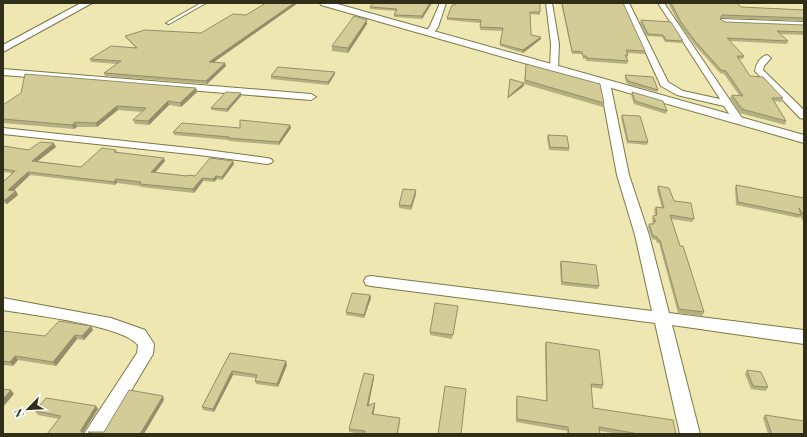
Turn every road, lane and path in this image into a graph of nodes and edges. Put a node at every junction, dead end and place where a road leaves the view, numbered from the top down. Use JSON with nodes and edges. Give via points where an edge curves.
{"nodes":[{"id":1,"x":88,"y":3,"type":"edge"},
{"id":2,"x":204,"y":3,"type":"edge"},
{"id":3,"x":325,"y":3,"type":"edge"},
{"id":4,"x":444,"y":3,"type":"edge"},
{"id":5,"x":549,"y":3,"type":"edge"},
{"id":6,"x":626,"y":3,"type":"edge"},
{"id":7,"x":660,"y":3,"type":"edge"},
{"id":8,"x":724,"y":21,"type":"edge"},
{"id":9,"x":168,"y":23,"type":"dead end"},
{"id":10,"x":804,"y":24,"type":"edge"},
{"id":11,"x":429,"y":33,"type":"junction"},
{"id":12,"x":3,"y":49,"type":"edge"},
{"id":13,"x":767,"y":58,"type":"dead end"},
{"id":14,"x":554,"y":68,"type":"junction"},
{"id":15,"x":3,"y":72,"type":"edge"},
{"id":16,"x":605,"y":83,"type":"junction"},
{"id":17,"x":311,"y":97,"type":"dead end"},
{"id":18,"x":727,"y":104,"type":"junction"},
{"id":19,"x":804,"y":116,"type":"edge"},
{"id":20,"x":739,"y":122,"type":"junction"},
{"id":21,"x":3,"y":132,"type":"edge"},
{"id":22,"x":804,"y":140,"type":"edge"},
{"id":23,"x":267,"y":161,"type":"dead end"},
{"id":24,"x":371,"y":280,"type":"dead end"},
{"id":25,"x":3,"y":304,"type":"edge"},
{"id":26,"x":661,"y":317,"type":"junction"},
{"id":27,"x":804,"y":338,"type":"edge"},
{"id":28,"x":94,"y":434,"type":"edge"},
{"id":29,"x":690,"y":434,"type":"edge"}],
"edges":[{"from":1,"to":12,"type":"street"},
{"from":2,"to":9,"type":"lane"},
{"from":3,"to":11,"type":"street"},
{"from":4,"to":11,"type":"street"},
{"from":5,"to":14,"type":"street","via":[[555,44]]},
{"from":6,"to":18,"type":"street","via":[[664,84],[680,93]]},
{"from":7,"to":18,"type":"street"},
{"from":8,"to":10,"type":"street"},
{"from":11,"to":14,"type":"street"},
{"from":13,"to":19,"type":"street","via":[[760,65],[759,71]]},
{"from":14,"to":16,"type":"street"},
{"from":15,"to":17,"type":"street"},
{"from":16,"to":20,"type":"street"},
{"from":16,"to":26,"type":"street","via":[[623,175],[642,235]]},
{"from":18,"to":20,"type":"street"},
{"from":20,"to":22,"type":"street"},
{"from":21,"to":23,"type":"street"},
{"from":24,"to":26,"type":"street"},
{"from":25,"to":28,"type":"street","via":[[105,322],[139,335],[146,344],[145,354]]},
{"from":26,"to":27,"type":"street"},
{"from":26,"to":29,"type":"street"}]}
